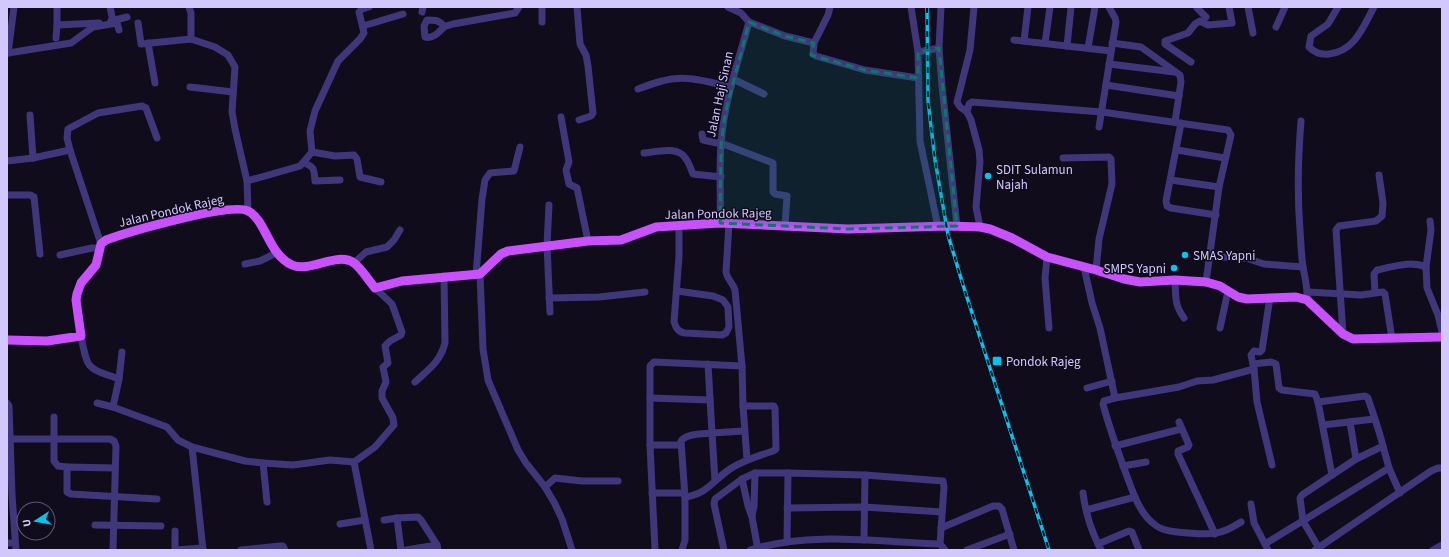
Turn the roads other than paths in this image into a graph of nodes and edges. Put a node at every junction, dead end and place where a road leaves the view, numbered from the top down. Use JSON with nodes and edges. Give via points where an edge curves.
{"nodes":[{"id":1,"x":14,"y":7,"type":"edge"},
{"id":2,"x":57,"y":7,"type":"edge"},
{"id":3,"x":110,"y":7,"type":"edge"},
{"id":4,"x":189,"y":7,"type":"edge"},
{"id":5,"x":369,"y":7,"type":"edge"},
{"id":6,"x":518,"y":7,"type":"edge"},
{"id":7,"x":542,"y":7,"type":"edge"},
{"id":8,"x":576,"y":7,"type":"edge"},
{"id":9,"x":728,"y":7,"type":"edge"},
{"id":10,"x":830,"y":7,"type":"edge"},
{"id":11,"x":911,"y":7,"type":"edge"},
{"id":12,"x":941,"y":7,"type":"edge"},
{"id":13,"x":974,"y":7,"type":"edge"},
{"id":14,"x":1028,"y":7,"type":"edge"},
{"id":15,"x":1050,"y":7,"type":"edge"},
{"id":16,"x":1071,"y":7,"type":"edge"},
{"id":17,"x":1095,"y":7,"type":"edge"},
{"id":18,"x":1109,"y":7,"type":"edge"},
{"id":19,"x":1198,"y":7,"type":"edge"},
{"id":20,"x":1229,"y":7,"type":"edge"},
{"id":21,"x":1248,"y":7,"type":"edge"},
{"id":22,"x":1285,"y":7,"type":"edge"},
{"id":23,"x":1338,"y":7,"type":"edge"},
{"id":24,"x":1374,"y":7,"type":"edge"},
{"id":25,"x":403,"y":14,"type":"dead end"},
{"id":26,"x":1206,"y":17,"type":"dead end"},
{"id":27,"x":127,"y":18,"type":"dead end"},
{"id":28,"x":113,"y":21,"type":"junction"},
{"id":29,"x":542,"y":22,"type":"dead end"},
{"id":30,"x":749,"y":22,"type":"junction"},
{"id":31,"x":138,"y":23,"type":"dead end"},
{"id":32,"x":56,"y":24,"type":"junction"},
{"id":33,"x":362,"y":26,"type":"junction"},
{"id":34,"x":444,"y":27,"type":"dead end"},
{"id":35,"x":1276,"y":27,"type":"dead end"},
{"id":36,"x":119,"y":30,"type":"dead end"},
{"id":37,"x":1253,"y":34,"type":"dead end"},
{"id":38,"x":56,"y":38,"type":"dead end"},
{"id":39,"x":191,"y":39,"type":"junction"},
{"id":40,"x":1014,"y":40,"type":"dead end"},
{"id":41,"x":1024,"y":41,"type":"junction"},
{"id":42,"x":148,"y":43,"type":"junction"},
{"id":43,"x":814,"y":43,"type":"junction"},
{"id":44,"x":1045,"y":43,"type":"junction"},
{"id":45,"x":1112,"y":43,"type":"junction"},
{"id":46,"x":1067,"y":46,"type":"junction"},
{"id":47,"x":939,"y":48,"type":"junction"},
{"id":48,"x":1088,"y":48,"type":"junction"},
{"id":49,"x":1111,"y":51,"type":"junction"},
{"id":50,"x":918,"y":52,"type":"junction"},
{"id":51,"x":8,"y":53,"type":"edge"},
{"id":52,"x":1191,"y":62,"type":"dead end"},
{"id":53,"x":1109,"y":64,"type":"junction"},
{"id":54,"x":1176,"y":72,"type":"junction"},
{"id":55,"x":918,"y":78,"type":"junction"},
{"id":56,"x":155,"y":83,"type":"dead end"},
{"id":57,"x":732,"y":83,"type":"junction"},
{"id":58,"x":1106,"y":85,"type":"junction"},
{"id":59,"x":190,"y":87,"type":"dead end"},
{"id":60,"x":638,"y":89,"type":"dead end"},
{"id":61,"x":234,"y":92,"type":"junction"},
{"id":62,"x":764,"y":94,"type":"dead end"},
{"id":63,"x":1179,"y":96,"type":"junction"},
{"id":64,"x":967,"y":112,"type":"junction"},
{"id":65,"x":1102,"y":112,"type":"junction"},
{"id":66,"x":30,"y":115,"type":"dead end"},
{"id":67,"x":561,"y":116,"type":"dead end"},
{"id":68,"x":579,"y":120,"type":"dead end"},
{"id":69,"x":1301,"y":121,"type":"dead end"},
{"id":70,"x":1178,"y":122,"type":"junction"},
{"id":71,"x":1099,"y":127,"type":"dead end"},
{"id":72,"x":702,"y":134,"type":"dead end"},
{"id":73,"x":157,"y":138,"type":"dead end"},
{"id":74,"x":721,"y":144,"type":"junction"},
{"id":75,"x":520,"y":147,"type":"dead end"},
{"id":76,"x":70,"y":150,"type":"junction"},
{"id":77,"x":1176,"y":150,"type":"junction"},
{"id":78,"x":312,"y":152,"type":"junction"},
{"id":79,"x":644,"y":153,"type":"dead end"},
{"id":80,"x":33,"y":158,"type":"junction"},
{"id":81,"x":1062,"y":158,"type":"dead end"},
{"id":82,"x":1225,"y":158,"type":"junction"},
{"id":83,"x":7,"y":162,"type":"edge"},
{"id":84,"x":304,"y":163,"type":"junction"},
{"id":85,"x":1379,"y":175,"type":"dead end"},
{"id":86,"x":721,"y":177,"type":"junction"},
{"id":87,"x":340,"y":180,"type":"dead end"},
{"id":88,"x":1170,"y":180,"type":"junction"},
{"id":89,"x":247,"y":181,"type":"junction"},
{"id":90,"x":381,"y":182,"type":"dead end"},
{"id":91,"x":1219,"y":187,"type":"junction"},
{"id":92,"x":7,"y":195,"type":"edge"},
{"id":93,"x":549,"y":205,"type":"dead end"},
{"id":94,"x":248,"y":211,"type":"junction"},
{"id":95,"x":1216,"y":215,"type":"junction"},
{"id":96,"x":1430,"y":221,"type":"dead end"},
{"id":97,"x":725,"y":223,"type":"junction"},
{"id":98,"x":679,"y":225,"type":"junction"},
{"id":99,"x":785,"y":225,"type":"junction"},
{"id":100,"x":957,"y":226,"type":"junction"},
{"id":101,"x":938,"y":227,"type":"junction"},
{"id":102,"x":980,"y":227,"type":"junction"},
{"id":103,"x":400,"y":230,"type":"dead end"},
{"id":104,"x":588,"y":241,"type":"junction"},
{"id":105,"x":547,"y":245,"type":"junction"},
{"id":106,"x":100,"y":246,"type":"junction"},
{"id":107,"x":276,"y":253,"type":"junction"},
{"id":108,"x":40,"y":254,"type":"dead end"},
{"id":109,"x":60,"y":255,"type":"dead end"},
{"id":110,"x":1047,"y":257,"type":"junction"},
{"id":111,"x":1222,"y":257,"type":"dead end"},
{"id":112,"x":354,"y":263,"type":"junction"},
{"id":113,"x":245,"y":264,"type":"dead end"},
{"id":114,"x":1084,"y":267,"type":"junction"},
{"id":115,"x":1303,"y":267,"type":"junction"},
{"id":116,"x":1426,"y":267,"type":"junction"},
{"id":117,"x":1096,"y":270,"type":"junction"},
{"id":118,"x":478,"y":275,"type":"junction"},
{"id":119,"x":444,"y":276,"type":"junction"},
{"id":120,"x":1175,"y":280,"type":"junction"},
{"id":121,"x":1206,"y":282,"type":"junction"},
{"id":122,"x":375,"y":288,"type":"junction"},
{"id":123,"x":677,"y":291,"type":"junction"},
{"id":124,"x":1228,"y":291,"type":"junction"},
{"id":125,"x":645,"y":292,"type":"dead end"},
{"id":126,"x":1376,"y":292,"type":"junction"},
{"id":127,"x":1339,"y":294,"type":"junction"},
{"id":128,"x":1307,"y":296,"type":"junction"},
{"id":129,"x":1270,"y":297,"type":"junction"},
{"id":130,"x":549,"y":298,"type":"junction"},
{"id":131,"x":550,"y":312,"type":"dead end"},
{"id":132,"x":1184,"y":318,"type":"dead end"},
{"id":133,"x":1049,"y":328,"type":"dead end"},
{"id":134,"x":1220,"y":328,"type":"dead end"},
{"id":135,"x":1442,"y":332,"type":"edge"},
{"id":136,"x":1343,"y":334,"type":"junction"},
{"id":137,"x":81,"y":336,"type":"junction"},
{"id":138,"x":1442,"y":337,"type":"edge"},
{"id":139,"x":1392,"y":339,"type":"junction"},
{"id":140,"x":7,"y":340,"type":"edge"},
{"id":141,"x":122,"y":352,"type":"dead end"},
{"id":142,"x":708,"y":364,"type":"junction"},
{"id":143,"x":742,"y":366,"type":"junction"},
{"id":144,"x":1254,"y":366,"type":"junction"},
{"id":145,"x":119,"y":379,"type":"junction"},
{"id":146,"x":1112,"y":381,"type":"junction"},
{"id":147,"x":415,"y":382,"type":"dead end"},
{"id":148,"x":1087,"y":388,"type":"dead end"},
{"id":149,"x":650,"y":398,"type":"junction"},
{"id":150,"x":1115,"y":398,"type":"junction"},
{"id":151,"x":710,"y":400,"type":"junction"},
{"id":152,"x":7,"y":402,"type":"edge"},
{"id":153,"x":1318,"y":402,"type":"junction"},
{"id":154,"x":97,"y":403,"type":"dead end"},
{"id":155,"x":743,"y":406,"type":"junction"},
{"id":156,"x":113,"y":407,"type":"junction"},
{"id":157,"x":54,"y":417,"type":"dead end"},
{"id":158,"x":1374,"y":419,"type":"junction"},
{"id":159,"x":1350,"y":422,"type":"junction"},
{"id":160,"x":1323,"y":425,"type":"junction"},
{"id":161,"x":744,"y":431,"type":"junction"},
{"id":162,"x":712,"y":433,"type":"junction"},
{"id":163,"x":53,"y":438,"type":"junction"},
{"id":164,"x":10,"y":439,"type":"junction"},
{"id":165,"x":650,"y":445,"type":"junction"},
{"id":166,"x":681,"y":445,"type":"junction"},
{"id":167,"x":192,"y":446,"type":"junction"},
{"id":168,"x":1115,"y":446,"type":"junction"},
{"id":169,"x":1382,"y":446,"type":"junction"},
{"id":170,"x":747,"y":459,"type":"junction"},
{"id":171,"x":1356,"y":459,"type":"junction"},
{"id":172,"x":354,"y":462,"type":"junction"},
{"id":173,"x":1146,"y":462,"type":"dead end"},
{"id":174,"x":263,"y":463,"type":"junction"},
{"id":175,"x":1272,"y":465,"type":"dead end"},
{"id":176,"x":1123,"y":466,"type":"junction"},
{"id":177,"x":67,"y":467,"type":"junction"},
{"id":178,"x":115,"y":468,"type":"junction"},
{"id":179,"x":1389,"y":468,"type":"junction"},
{"id":180,"x":1442,"y":468,"type":"edge"},
{"id":181,"x":755,"y":473,"type":"junction"},
{"id":182,"x":788,"y":473,"type":"junction"},
{"id":183,"x":864,"y":475,"type":"junction"},
{"id":184,"x":1332,"y":475,"type":"junction"},
{"id":185,"x":742,"y":479,"type":"junction"},
{"id":186,"x":618,"y":481,"type":"dead end"},
{"id":187,"x":715,"y":481,"type":"junction"},
{"id":188,"x":545,"y":487,"type":"junction"},
{"id":189,"x":652,"y":493,"type":"junction"},
{"id":190,"x":1083,"y":493,"type":"dead end"},
{"id":191,"x":1400,"y":493,"type":"junction"},
{"id":192,"x":685,"y":495,"type":"junction"},
{"id":193,"x":114,"y":496,"type":"junction"},
{"id":194,"x":1135,"y":497,"type":"junction"},
{"id":195,"x":157,"y":499,"type":"dead end"},
{"id":196,"x":267,"y":502,"type":"dead end"},
{"id":197,"x":1251,"y":504,"type":"dead end"},
{"id":198,"x":864,"y":507,"type":"junction"},
{"id":199,"x":787,"y":508,"type":"junction"},
{"id":200,"x":1090,"y":510,"type":"dead end"},
{"id":201,"x":942,"y":512,"type":"junction"},
{"id":202,"x":752,"y":517,"type":"junction"},
{"id":203,"x":397,"y":518,"type":"junction"},
{"id":204,"x":366,"y":520,"type":"junction"},
{"id":205,"x":384,"y":520,"type":"dead end"},
{"id":206,"x":1303,"y":521,"type":"junction"},
{"id":207,"x":1241,"y":522,"type":"dead end"},
{"id":208,"x":340,"y":524,"type":"dead end"},
{"id":209,"x":95,"y":525,"type":"dead end"},
{"id":210,"x":113,"y":525,"type":"junction"},
{"id":211,"x":161,"y":526,"type":"dead end"},
{"id":212,"x":942,"y":528,"type":"junction"},
{"id":213,"x":175,"y":531,"type":"dead end"},
{"id":214,"x":1010,"y":534,"type":"junction"},
{"id":215,"x":1215,"y":534,"type":"junction"},
{"id":216,"x":864,"y":540,"type":"junction"},
{"id":217,"x":787,"y":542,"type":"junction"},
{"id":218,"x":7,"y":543,"type":"edge"},
{"id":219,"x":940,"y":544,"type":"junction"},
{"id":220,"x":1442,"y":545,"type":"edge"},
{"id":221,"x":15,"y":547,"type":"edge"},
{"id":222,"x":437,"y":547,"type":"edge"},
{"id":223,"x":1100,"y":547,"type":"edge"},
{"id":224,"x":1267,"y":547,"type":"edge"},
{"id":225,"x":203,"y":549,"type":"edge"},
{"id":226,"x":755,"y":549,"type":"edge"},
{"id":227,"x":1318,"y":549,"type":"edge"},
{"id":228,"x":113,"y":550,"type":"edge"},
{"id":229,"x":175,"y":550,"type":"edge"},
{"id":230,"x":241,"y":550,"type":"edge"},
{"id":231,"x":285,"y":550,"type":"edge"},
{"id":232,"x":371,"y":550,"type":"edge"},
{"id":233,"x":401,"y":550,"type":"edge"},
{"id":234,"x":406,"y":550,"type":"edge"},
{"id":235,"x":572,"y":550,"type":"edge"},
{"id":236,"x":655,"y":550,"type":"edge"},
{"id":237,"x":682,"y":550,"type":"edge"},
{"id":238,"x":724,"y":550,"type":"edge"},
{"id":239,"x":945,"y":550,"type":"edge"},
{"id":240,"x":967,"y":550,"type":"edge"},
{"id":241,"x":1014,"y":550,"type":"edge"},
{"id":242,"x":1139,"y":550,"type":"edge"},
{"id":243,"x":1433,"y":550,"type":"edge"}],
"edges":[{"from":1,"to":51,"type":"street"},
{"from":2,"to":32,"type":"street"},
{"from":3,"to":28,"type":"street"},
{"from":4,"to":39,"type":"street"},
{"from":5,"to":33,"type":"street","via":[[359,12]]},
{"from":6,"to":34,"type":"street","via":[[515,13]]},
{"from":7,"to":29,"type":"street"},
{"from":8,"to":68,"type":"street","via":[[580,44],[588,66],[593,112],[591,116]]},
{"from":9,"to":30,"type":"street","via":[[741,13]]},
{"from":10,"to":43,"type":"street"},
{"from":11,"to":50,"type":"street"},
{"from":12,"to":47,"type":"street"},
{"from":13,"to":64,"type":"street","via":[[970,50],[957,102]]},
{"from":14,"to":41,"type":"street"},
{"from":15,"to":44,"type":"street"},
{"from":16,"to":46,"type":"street"},
{"from":17,"to":48,"type":"street"},
{"from":18,"to":45,"type":"street","via":[[1116,20]]},
{"from":19,"to":26,"type":"street"},
{"from":20,"to":52,"type":"street","via":[[1232,23],[1208,25],[1200,21],[1188,33],[1165,41],[1165,44]]},
{"from":21,"to":37,"type":"street"},
{"from":22,"to":35,"type":"street"},
{"from":23,"to":24,"type":"street","via":[[1328,24],[1311,36],[1310,47],[1315,52],[1336,53],[1353,44]]},
{"from":25,"to":33,"type":"street"},
{"from":27,"to":28,"type":"street"},
{"from":28,"to":32,"type":"street","via":[[97,24]]},
{"from":30,"to":43,"type":"street","via":[[785,36]]},
{"from":30,"to":57,"type":"street","name":"Jalan Haji Sinan"},
{"from":31,"to":42,"type":"street","via":[[141,44]]},
{"from":32,"to":38,"type":"street"},
{"from":33,"to":78,"type":"street","via":[[364,33],[338,61],[315,111],[310,131]]},
{"from":36,"to":51,"type":"street","via":[[117,23],[93,27],[71,43]]},
{"from":39,"to":42,"type":"street"},
{"from":39,"to":61,"type":"street","via":[[214,46],[228,55],[235,67]]},
{"from":40,"to":41,"type":"street"},
{"from":41,"to":44,"type":"street"},
{"from":42,"to":56,"type":"street"},
{"from":43,"to":55,"type":"street","via":[[813,54],[816,56],[865,70]]},
{"from":44,"to":46,"type":"street"},
{"from":45,"to":49,"type":"street"},
{"from":45,"to":54,"type":"street","via":[[1141,47]]},
{"from":46,"to":48,"type":"street"},
{"from":47,"to":50,"type":"street"},
{"from":47,"to":100,"type":"street"},
{"from":48,"to":49,"type":"street"},
{"from":49,"to":53,"type":"street"},
{"from":50,"to":55,"type":"street"},
{"from":53,"to":54,"type":"street"},
{"from":53,"to":58,"type":"street"},
{"from":54,"to":63,"type":"street","via":[[1180,75],[1181,82]]},
{"from":55,"to":101,"type":"street","via":[[920,141]]},
{"from":57,"to":60,"type":"street","via":[[680,78],[662,80]]},
{"from":57,"to":62,"type":"street"},
{"from":57,"to":74,"type":"street","name":"Jalan Haji Sinan"},
{"from":58,"to":63,"type":"street"},
{"from":58,"to":65,"type":"street"},
{"from":59,"to":61,"type":"street"},
{"from":61,"to":89,"type":"street","via":[[232,112]]},
{"from":63,"to":70,"type":"street"},
{"from":64,"to":65,"type":"street","via":[[972,102]]},
{"from":64,"to":102,"type":"street","via":[[979,150],[976,207]]},
{"from":65,"to":70,"type":"street"},
{"from":65,"to":71,"type":"street"},
{"from":66,"to":80,"type":"street"},
{"from":67,"to":104,"type":"street","via":[[569,162],[566,170],[569,184],[577,188]]},
{"from":69,"to":115,"type":"street","via":[[1298,186]]},
{"from":70,"to":77,"type":"street"},
{"from":70,"to":82,"type":"street","via":[[1228,130],[1231,135]]},
{"from":72,"to":74,"type":"street","via":[[704,140]]},
{"from":73,"to":76,"type":"street","via":[[146,108],[142,106],[98,113],[68,130]]},
{"from":74,"to":86,"type":"street","name":"Jalan Haji Sinan"},
{"from":74,"to":99,"type":"street","via":[[773,163],[772,192],[787,196]]},
{"from":75,"to":118,"type":"street","via":[[514,171],[490,173],[485,180]]},
{"from":76,"to":80,"type":"street"},
{"from":76,"to":106,"type":"street"},
{"from":77,"to":82,"type":"street"},
{"from":77,"to":88,"type":"street"},
{"from":78,"to":84,"type":"street"},
{"from":78,"to":90,"type":"street","via":[[335,156],[354,155],[360,177]]},
{"from":79,"to":86,"type":"street","via":[[670,150],[681,153],[693,174]]},
{"from":80,"to":83,"type":"street"},
{"from":81,"to":117,"type":"street","via":[[1111,159],[1112,184]]},
{"from":82,"to":91,"type":"street"},
{"from":84,"to":87,"type":"street","via":[[314,170],[314,181]]},
{"from":84,"to":89,"type":"street"},
{"from":85,"to":127,"type":"street","via":[[1382,216],[1376,221],[1339,226],[1336,230]]},
{"from":86,"to":97,"type":"street","name":"Jalan Haji Sinan"},
{"from":88,"to":91,"type":"street"},
{"from":88,"to":95,"type":"street","via":[[1167,206]]},
{"from":89,"to":94,"type":"street"},
{"from":91,"to":95,"type":"street"},
{"from":92,"to":108,"type":"street","via":[[34,197]]},
{"from":93,"to":105,"type":"street"},
{"from":94,"to":106,"type":"main road","name":"Jalan Pondok Rajeg","via":[[234,209],[180,219],[113,238]]},
{"from":94,"to":107,"type":"main road","via":[[257,219]]},
{"from":95,"to":121,"type":"street"},
{"from":96,"to":116,"type":"street"},
{"from":97,"to":98,"type":"main road","name":"Jalan Pondok Rajeg"},
{"from":97,"to":99,"type":"main road","name":"Jalan Pondok Rajeg"},
{"from":97,"to":143,"type":"street","name":"Jalan Haji Sinan","via":[[726,272],[735,290]]},
{"from":98,"to":104,"type":"main road","name":"Jalan Pondok Rajeg","via":[[656,226],[621,240]]},
{"from":98,"to":123,"type":"street"},
{"from":99,"to":101,"type":"main road","name":"Jalan Pondok Rajeg","via":[[848,229]]},
{"from":100,"to":101,"type":"main road","name":"Jalan Pondok Rajeg"},
{"from":100,"to":102,"type":"main road","name":"Jalan Pondok Rajeg"},
{"from":102,"to":110,"type":"main road","name":"Jalan Pondok Rajeg","via":[[1012,238]]},
{"from":103,"to":112,"type":"street","via":[[387,247],[366,252]]},
{"from":104,"to":105,"type":"main road","name":"Jalan Pondok Rajeg"},
{"from":105,"to":118,"type":"main road","name":"Jalan Pondok Rajeg","via":[[508,250],[500,254]]},
{"from":105,"to":130,"type":"street"},
{"from":106,"to":109,"type":"street"},
{"from":106,"to":137,"type":"main road","via":[[96,265],[81,283],[76,294]]},
{"from":107,"to":112,"type":"main road","via":[[300,267],[343,259]]},
{"from":107,"to":113,"type":"street","via":[[260,261]]},
{"from":110,"to":114,"type":"main road","name":"Jalan Pondok Rajeg"},
{"from":110,"to":133,"type":"street","via":[[1045,278]]},
{"from":111,"to":115,"type":"street"},
{"from":112,"to":122,"type":"main road"},
{"from":114,"to":117,"type":"main road","name":"Jalan Pondok Rajeg"},
{"from":114,"to":146,"type":"street"},
{"from":115,"to":128,"type":"street"},
{"from":116,"to":126,"type":"street","via":[[1411,263],[1378,270],[1374,274]]},
{"from":116,"to":135,"type":"street","via":[[1427,288]]},
{"from":117,"to":120,"type":"main road","name":"Jalan Pondok Rajeg","via":[[1140,282]]},
{"from":118,"to":119,"type":"main road"},
{"from":118,"to":188,"type":"street","via":[[483,349],[488,380],[518,450]]},
{"from":119,"to":122,"type":"main road","via":[[402,281]]},
{"from":119,"to":147,"type":"street","via":[[443,351],[436,363]]},
{"from":120,"to":121,"type":"main road","name":"Jalan Pondok Rajeg"},
{"from":120,"to":132,"type":"street","via":[[1176,304]]},
{"from":121,"to":124,"type":"main road","name":"Jalan Pondok Rajeg"},
{"from":122,"to":172,"type":"street","via":[[392,304],[402,332],[385,346],[388,363],[383,367],[386,382],[382,398],[394,425],[375,447]]},
{"from":123,"to":123,"type":"street","via":[[713,296],[722,300],[728,307],[729,327],[726,333],[685,333],[678,330],[674,322]]},
{"from":124,"to":129,"type":"main road","name":"Jalan Pondok Rajeg","via":[[1247,299]]},
{"from":124,"to":134,"type":"street"},
{"from":125,"to":130,"type":"street","via":[[599,297]]},
{"from":126,"to":127,"type":"street","via":[[1361,295]]},
{"from":126,"to":139,"type":"street","via":[[1385,294]]},
{"from":127,"to":128,"type":"street"},
{"from":127,"to":136,"type":"street"},
{"from":128,"to":129,"type":"main road","name":"Jalan Pondok Rajeg"},
{"from":128,"to":136,"type":"main road"},
{"from":129,"to":144,"type":"street","via":[[1262,350],[1254,351],[1251,355]]},
{"from":130,"to":131,"type":"street"},
{"from":136,"to":139,"type":"main road","via":[[1359,340]]},
{"from":137,"to":140,"type":"main road","via":[[47,341]]},
{"from":137,"to":145,"type":"street","via":[[88,365]]},
{"from":138,"to":139,"type":"main road"},
{"from":141,"to":145,"type":"street"},
{"from":142,"to":143,"type":"street"},
{"from":142,"to":149,"type":"street","via":[[654,362],[650,366]]},
{"from":142,"to":151,"type":"street"},
{"from":143,"to":155,"type":"street","name":"Jalan Haji Sinan"},
{"from":144,"to":150,"type":"street","via":[[1213,380]]},
{"from":144,"to":153,"type":"street","via":[[1276,364],[1281,390],[1314,393]]},
{"from":144,"to":175,"type":"street","via":[[1257,402]]},
{"from":145,"to":156,"type":"street"},
{"from":146,"to":148,"type":"street"},
{"from":146,"to":150,"type":"street"},
{"from":149,"to":151,"type":"street"},
{"from":149,"to":165,"type":"street"},
{"from":150,"to":168,"type":"street","via":[[1104,401],[1103,404]]},
{"from":151,"to":162,"type":"street"},
{"from":152,"to":164,"type":"street","via":[[10,406]]},
{"from":153,"to":158,"type":"street","via":[[1365,396],[1368,398]]},
{"from":153,"to":160,"type":"street"},
{"from":154,"to":156,"type":"street"},
{"from":155,"to":161,"type":"street","name":"Jalan Haji Sinan"},
{"from":155,"to":170,"type":"street","via":[[775,408],[776,449]]},
{"from":156,"to":167,"type":"street","via":[[167,427],[178,440]]},
{"from":157,"to":163,"type":"street"},
{"from":158,"to":159,"type":"street"},
{"from":158,"to":169,"type":"street"},
{"from":159,"to":160,"type":"street"},
{"from":159,"to":171,"type":"street"},
{"from":160,"to":184,"type":"street"},
{"from":161,"to":162,"type":"street"},
{"from":161,"to":170,"type":"street","name":"Jalan Haji Sinan"},
{"from":162,"to":166,"type":"street","via":[[686,436],[682,438]]},
{"from":162,"to":187,"type":"street"},
{"from":163,"to":164,"type":"street"},
{"from":163,"to":177,"type":"street","via":[[55,464]]},
{"from":163,"to":178,"type":"street","via":[[110,439],[115,443]]},
{"from":164,"to":221,"type":"street"},
{"from":165,"to":166,"type":"street"},
{"from":165,"to":189,"type":"street"},
{"from":166,"to":192,"type":"street"},
{"from":167,"to":174,"type":"street","via":[[245,461]]},
{"from":167,"to":225,"type":"street"},
{"from":168,"to":176,"type":"street"},
{"from":168,"to":215,"type":"street","via":[[1180,425],[1189,445],[1178,451],[1178,454]]},
{"from":169,"to":171,"type":"street"},
{"from":169,"to":179,"type":"street"},
{"from":170,"to":187,"type":"street"},
{"from":171,"to":184,"type":"street"},
{"from":172,"to":174,"type":"street","via":[[330,460],[293,465]]},
{"from":172,"to":204,"type":"street"},
{"from":173,"to":176,"type":"street"},
{"from":174,"to":196,"type":"street"},
{"from":176,"to":194,"type":"street"},
{"from":177,"to":178,"type":"street"},
{"from":177,"to":193,"type":"street","via":[[68,493]]},
{"from":178,"to":193,"type":"street"},
{"from":179,"to":191,"type":"street"},
{"from":179,"to":206,"type":"street"},
{"from":180,"to":191,"type":"street","via":[[1431,471]]},
{"from":181,"to":182,"type":"street"},
{"from":181,"to":185,"type":"street"},
{"from":181,"to":202,"type":"street"},
{"from":182,"to":183,"type":"street"},
{"from":182,"to":199,"type":"street"},
{"from":183,"to":198,"type":"street"},
{"from":183,"to":201,"type":"street","via":[[943,481]]},
{"from":184,"to":206,"type":"street","via":[[1300,498]]},
{"from":185,"to":202,"type":"street"},
{"from":185,"to":238,"type":"street","via":[[714,501]]},
{"from":186,"to":188,"type":"street","via":[[555,478]]},
{"from":187,"to":192,"type":"street","via":[[695,495]]},
{"from":188,"to":235,"type":"street","via":[[562,519]]},
{"from":189,"to":192,"type":"street"},
{"from":189,"to":236,"type":"street"},
{"from":190,"to":223,"type":"street","via":[[1089,525]]},
{"from":191,"to":227,"type":"street"},
{"from":192,"to":237,"type":"street","via":[[685,540]]},
{"from":193,"to":195,"type":"street"},
{"from":193,"to":210,"type":"street"},
{"from":194,"to":200,"type":"street"},
{"from":194,"to":215,"type":"street","via":[[1145,515],[1161,529]]},
{"from":197,"to":224,"type":"street","via":[[1254,523]]},
{"from":198,"to":199,"type":"street"},
{"from":198,"to":201,"type":"street"},
{"from":198,"to":216,"type":"street"},
{"from":199,"to":217,"type":"street"},
{"from":201,"to":212,"type":"street"},
{"from":202,"to":226,"type":"street"},
{"from":203,"to":205,"type":"street"},
{"from":203,"to":222,"type":"street","via":[[418,517]]},
{"from":203,"to":233,"type":"street"},
{"from":204,"to":208,"type":"street"},
{"from":204,"to":232,"type":"street"},
{"from":206,"to":224,"type":"street"},
{"from":206,"to":227,"type":"street"},
{"from":207,"to":215,"type":"street"},
{"from":209,"to":210,"type":"street"},
{"from":210,"to":211,"type":"street"},
{"from":210,"to":228,"type":"street"},
{"from":212,"to":214,"type":"street","via":[[996,505],[1002,509]]},
{"from":212,"to":219,"type":"street"},
{"from":213,"to":229,"type":"street"},
{"from":214,"to":240,"type":"street"},
{"from":214,"to":241,"type":"street"},
{"from":216,"to":217,"type":"street"},
{"from":216,"to":219,"type":"street"},
{"from":217,"to":226,"type":"street"},
{"from":218,"to":221,"type":"street"},
{"from":219,"to":239,"type":"street"},
{"from":220,"to":243,"type":"street"},
{"from":222,"to":234,"type":"street"},
{"from":223,"to":242,"type":"street","via":[[1129,531],[1132,532]]},
{"from":225,"to":229,"type":"street"},
{"from":230,"to":231,"type":"street","via":[[280,546]]}]}
